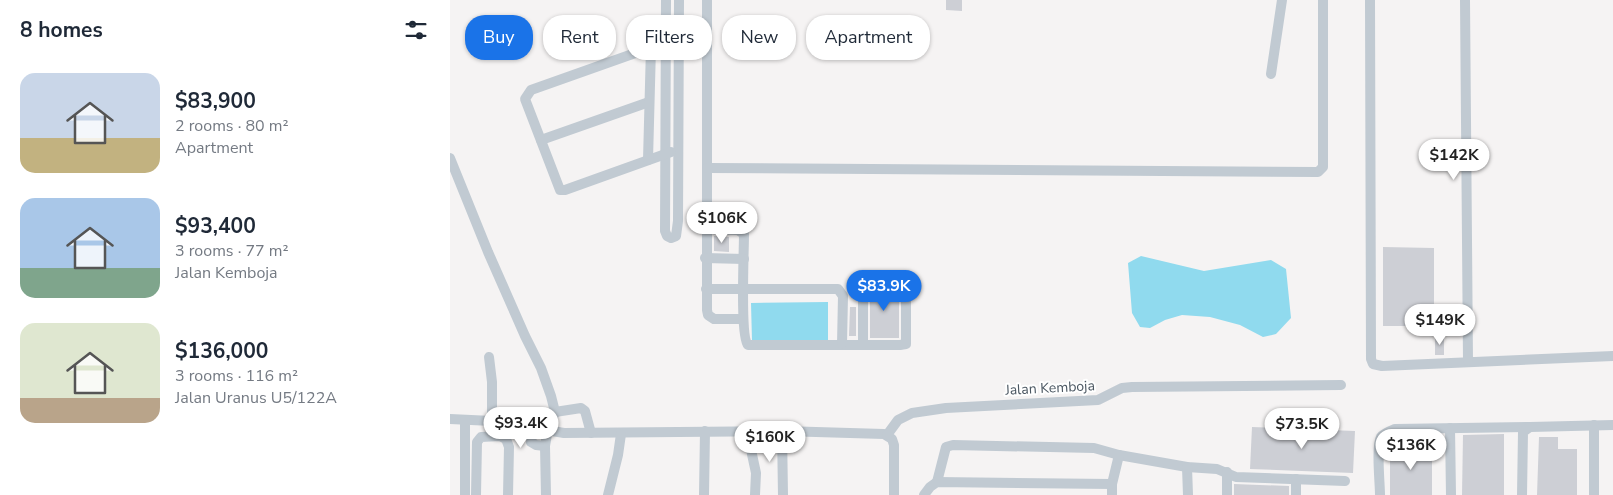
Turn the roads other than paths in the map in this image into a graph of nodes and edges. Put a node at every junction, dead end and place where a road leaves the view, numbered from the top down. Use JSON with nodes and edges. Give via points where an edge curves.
{"nodes":[{"id":1,"x":666,"y":0,"type":"edge"},
{"id":2,"x":679,"y":0,"type":"edge"},
{"id":3,"x":707,"y":0,"type":"edge"},
{"id":4,"x":1282,"y":0,"type":"edge"},
{"id":5,"x":1323,"y":0,"type":"edge"},
{"id":6,"x":1370,"y":0,"type":"edge"},
{"id":7,"x":1465,"y":0,"type":"edge"},
{"id":8,"x":666,"y":15,"type":"edge"},
{"id":9,"x":679,"y":15,"type":"edge"},
{"id":10,"x":626,"y":56,"type":"edge"},
{"id":11,"x":650,"y":60,"type":"edge"},
{"id":12,"x":666,"y":60,"type":"edge"},
{"id":13,"x":679,"y":60,"type":"edge"},
{"id":14,"x":1271,"y":74,"type":"dead end"},
{"id":15,"x":650,"y":102,"type":"junction"},
{"id":16,"x":541,"y":140,"type":"junction"},
{"id":17,"x":679,"y":149,"type":"junction"},
{"id":18,"x":666,"y":154,"type":"junction"},
{"id":19,"x":450,"y":158,"type":"edge"},
{"id":20,"x":648,"y":160,"type":"junction"},
{"id":21,"x":707,"y":168,"type":"junction"},
{"id":22,"x":707,"y":229,"type":"junction"},
{"id":23,"x":706,"y":258,"type":"junction"},
{"id":24,"x":744,"y":259,"type":"junction"},
{"id":25,"x":706,"y":289,"type":"junction"},
{"id":26,"x":744,"y":289,"type":"junction"},
{"id":27,"x":744,"y":320,"type":"junction"},
{"id":28,"x":842,"y":344,"type":"junction"},
{"id":29,"x":863,"y":344,"type":"junction"},
{"id":30,"x":489,"y":356,"type":"dead end"},
{"id":31,"x":1613,"y":356,"type":"edge"},
{"id":32,"x":1468,"y":361,"type":"junction"},
{"id":33,"x":1341,"y":385,"type":"dead end"},
{"id":34,"x":554,"y":412,"type":"junction"},
{"id":35,"x":450,"y":419,"type":"edge"},
{"id":36,"x":465,"y":420,"type":"junction"},
{"id":37,"x":492,"y":421,"type":"junction"},
{"id":38,"x":1594,"y":425,"type":"junction"},
{"id":39,"x":1613,"y":425,"type":"edge"},
{"id":40,"x":533,"y":426,"type":"junction"},
{"id":41,"x":1450,"y":428,"type":"junction"},
{"id":42,"x":548,"y":429,"type":"junction"},
{"id":43,"x":1526,"y":429,"type":"junction"},
{"id":44,"x":705,"y":431,"type":"junction"},
{"id":45,"x":747,"y":431,"type":"junction"},
{"id":46,"x":782,"y":431,"type":"junction"},
{"id":47,"x":591,"y":433,"type":"junction"},
{"id":48,"x":621,"y":434,"type":"junction"},
{"id":49,"x":887,"y":435,"type":"junction"},
{"id":50,"x":492,"y":436,"type":"junction"},
{"id":51,"x":545,"y":446,"type":"junction"},
{"id":52,"x":1119,"y":455,"type":"junction"},
{"id":53,"x":1187,"y":467,"type":"junction"},
{"id":54,"x":1227,"y":472,"type":"junction"},
{"id":55,"x":1296,"y":479,"type":"junction"},
{"id":56,"x":1345,"y":481,"type":"dead end"},
{"id":57,"x":937,"y":482,"type":"junction"},
{"id":58,"x":1112,"y":484,"type":"junction"},
{"id":59,"x":465,"y":495,"type":"edge"},
{"id":60,"x":476,"y":495,"type":"edge"},
{"id":61,"x":508,"y":495,"type":"edge"},
{"id":62,"x":546,"y":495,"type":"edge"},
{"id":63,"x":608,"y":495,"type":"edge"},
{"id":64,"x":704,"y":495,"type":"edge"},
{"id":65,"x":755,"y":495,"type":"edge"},
{"id":66,"x":783,"y":495,"type":"edge"},
{"id":67,"x":894,"y":495,"type":"edge"},
{"id":68,"x":924,"y":495,"type":"edge"},
{"id":69,"x":1112,"y":495,"type":"edge"},
{"id":70,"x":1188,"y":495,"type":"edge"},
{"id":71,"x":1227,"y":495,"type":"edge"},
{"id":72,"x":1296,"y":495,"type":"edge"},
{"id":73,"x":1380,"y":495,"type":"edge"},
{"id":74,"x":1451,"y":495,"type":"edge"},
{"id":75,"x":1522,"y":495,"type":"edge"},
{"id":76,"x":1594,"y":495,"type":"edge"}],
"edges":[{"from":1,"to":8,"type":"street"},
{"from":2,"to":9,"type":"street"},
{"from":3,"to":21,"type":"street"},
{"from":4,"to":14,"type":"street"},
{"from":5,"to":21,"type":"street","via":[[1323,167],[1318,172]]},
{"from":6,"to":32,"type":"street","via":[[1371,359],[1374,364],[1382,366],[1464,364]]},
{"from":7,"to":32,"type":"street"},
{"from":10,"to":16,"type":"street","via":[[531,90],[525,99]]},
{"from":11,"to":15,"type":"street"},
{"from":12,"to":18,"type":"street"},
{"from":13,"to":17,"type":"street"},
{"from":15,"to":16,"type":"street"},
{"from":15,"to":20,"type":"street"},
{"from":16,"to":20,"type":"street","via":[[560,190]]},
{"from":17,"to":18,"type":"street"},
{"from":17,"to":18,"type":"street","via":[[678,221],[676,236],[671,238],[665,231]]},
{"from":18,"to":20,"type":"street"},
{"from":19,"to":34,"type":"street","via":[[541,368]]},
{"from":21,"to":22,"type":"street"},
{"from":22,"to":23,"type":"street"},
{"from":22,"to":24,"type":"street","via":[[743,231]]},
{"from":23,"to":24,"type":"street"},
{"from":23,"to":25,"type":"street"},
{"from":24,"to":26,"type":"street"},
{"from":25,"to":26,"type":"street"},
{"from":25,"to":27,"type":"street","via":[[710,317]]},
{"from":26,"to":27,"type":"street"},
{"from":26,"to":28,"type":"street","via":[[840,290],[843,296]]},
{"from":27,"to":28,"type":"street","via":[[748,345]]},
{"from":28,"to":29,"type":"street"},
{"from":29,"to":29,"type":"street","via":[[863,281],[868,278],[906,278],[906,344]]},
{"from":30,"to":37,"type":"street"},
{"from":31,"to":32,"type":"street"},
{"from":33,"to":49,"type":"street","name":"Jalan Kemboja","via":[[1122,388],[1098,400],[946,408],[912,413],[898,420]]},
{"from":34,"to":42,"type":"street"},
{"from":34,"to":47,"type":"street","via":[[581,408],[585,411]]},
{"from":35,"to":36,"type":"street"},
{"from":36,"to":37,"type":"street"},
{"from":36,"to":59,"type":"street"},
{"from":37,"to":40,"type":"street"},
{"from":37,"to":50,"type":"street"},
{"from":38,"to":39,"type":"street"},
{"from":38,"to":43,"type":"street"},
{"from":38,"to":76,"type":"street"},
{"from":40,"to":42,"type":"street"},
{"from":40,"to":51,"type":"street","via":[[531,442]]},
{"from":41,"to":43,"type":"street"},
{"from":41,"to":73,"type":"street","via":[[1395,429],[1381,437]]},
{"from":41,"to":74,"type":"street"},
{"from":42,"to":47,"type":"street","via":[[564,433]]},
{"from":42,"to":51,"type":"street"},
{"from":43,"to":75,"type":"street"},
{"from":44,"to":45,"type":"street"},
{"from":44,"to":48,"type":"street"},
{"from":44,"to":64,"type":"street"},
{"from":45,"to":46,"type":"street"},
{"from":45,"to":65,"type":"street","via":[[756,473]]},
{"from":46,"to":49,"type":"street"},
{"from":46,"to":66,"type":"street"},
{"from":47,"to":48,"type":"street"},
{"from":48,"to":63,"type":"street"},
{"from":49,"to":67,"type":"street","via":[[894,445]]},
{"from":50,"to":60,"type":"street","via":[[481,437],[477,442]]},
{"from":50,"to":61,"type":"street","via":[[504,436],[509,447]]},
{"from":51,"to":62,"type":"street"},
{"from":52,"to":53,"type":"street"},
{"from":52,"to":57,"type":"street","via":[[1094,448],[953,444],[946,447]]},
{"from":52,"to":58,"type":"street"},
{"from":53,"to":54,"type":"street"},
{"from":53,"to":70,"type":"street"},
{"from":54,"to":55,"type":"street","via":[[1236,477]]},
{"from":54,"to":71,"type":"street"},
{"from":55,"to":56,"type":"street"},
{"from":55,"to":72,"type":"street"},
{"from":57,"to":58,"type":"street"},
{"from":57,"to":68,"type":"street"},
{"from":58,"to":69,"type":"street"}]}
